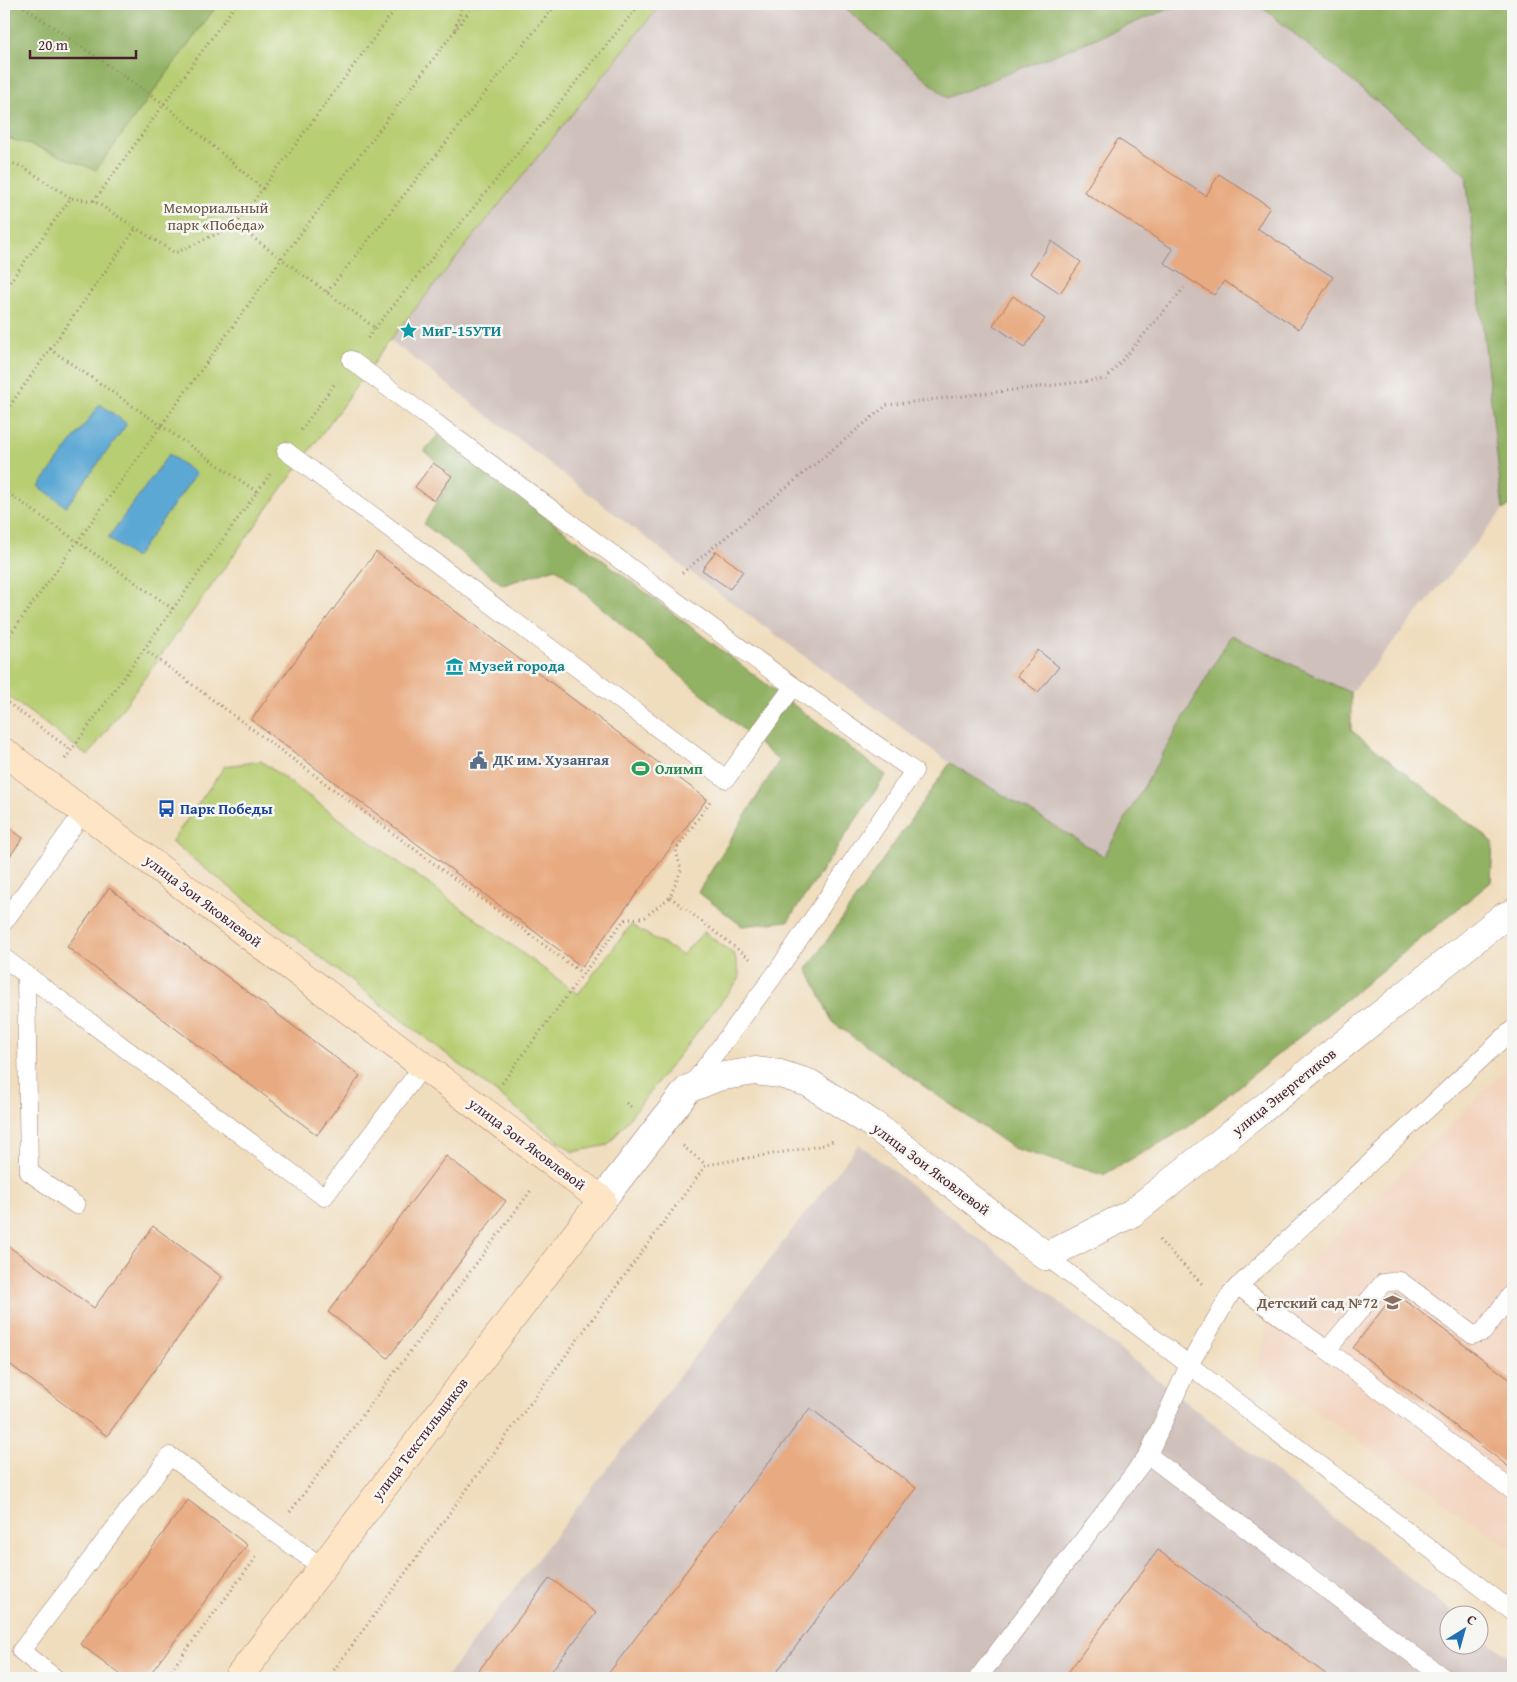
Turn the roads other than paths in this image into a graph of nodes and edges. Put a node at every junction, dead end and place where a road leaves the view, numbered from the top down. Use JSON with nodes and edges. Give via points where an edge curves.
{"nodes":[{"id":1,"x":351,"y":360,"type":"road end"},
{"id":2,"x":286,"y":451,"type":"road end"},
{"id":3,"x":793,"y":687,"type":"junction"},
{"id":4,"x":4,"y":752,"type":"edge"},
{"id":5,"x":84,"y":811,"type":"junction"},
{"id":6,"x":1513,"y":913,"type":"edge"},
{"id":7,"x":4,"y":922,"type":"edge"},
{"id":8,"x":4,"y":958,"type":"edge"},
{"id":9,"x":26,"y":974,"type":"junction"},
{"id":10,"x":1513,"y":1029,"type":"edge"},
{"id":11,"x":423,"y":1066,"type":"junction"},
{"id":12,"x":688,"y":1090,"type":"junction"},
{"id":13,"x":602,"y":1200,"type":"junction"},
{"id":14,"x":76,"y":1205,"type":"dead end"},
{"id":15,"x":1046,"y":1256,"type":"junction"},
{"id":16,"x":1238,"y":1286,"type":"junction"},
{"id":17,"x":1513,"y":1292,"type":"edge"},
{"id":18,"x":1327,"y":1350,"type":"junction"},
{"id":19,"x":1189,"y":1365,"type":"junction"},
{"id":20,"x":1148,"y":1455,"type":"junction"},
{"id":21,"x":1513,"y":1491,"type":"edge"},
{"id":22,"x":322,"y":1568,"type":"junction"},
{"id":23,"x":1513,"y":1612,"type":"edge"},
{"id":24,"x":54,"y":1678,"type":"edge"},
{"id":25,"x":238,"y":1678,"type":"edge"},
{"id":26,"x":978,"y":1678,"type":"edge"},
{"id":27,"x":1444,"y":1678,"type":"edge"}],
"edges":[{"from":1,"to":3,"type":"lane"},
{"from":2,"to":3,"type":"lane","via":[[726,779]]},
{"from":3,"to":12,"type":"lane","via":[[914,771],[772,977]]},
{"from":4,"to":5,"type":"street","name":"улица Зои Яковлевой"},
{"from":5,"to":7,"type":"lane"},
{"from":5,"to":11,"type":"street","name":"улица Зои Яковлевой"},
{"from":6,"to":15,"type":"street","name":"улица Энергетиков","via":[[1132,1213]]},
{"from":8,"to":9,"type":"lane"},
{"from":9,"to":11,"type":"lane","via":[[324,1197]]},
{"from":9,"to":14,"type":"lane","via":[[29,1172]]},
{"from":10,"to":16,"type":"lane"},
{"from":11,"to":13,"type":"street","name":"улица Зои Яковлевой"},
{"from":12,"to":13,"type":"street","name":"улица Зои Яковлевой"},
{"from":12,"to":15,"type":"street","name":"улица Зои Яковлевой","via":[[718,1077],[755,1071],[809,1083],[874,1125]]},
{"from":13,"to":22,"type":"street","name":"улица Текстильщиков"},
{"from":15,"to":19,"type":"lane"},
{"from":16,"to":18,"type":"lane"},
{"from":16,"to":19,"type":"lane"},
{"from":17,"to":18,"type":"lane","via":[[1483,1332],[1473,1335],[1400,1281],[1383,1283]]},
{"from":18,"to":21,"type":"lane"},
{"from":19,"to":20,"type":"lane"},
{"from":19,"to":23,"type":"lane"},
{"from":20,"to":26,"type":"lane"},
{"from":20,"to":27,"type":"lane"},
{"from":22,"to":24,"type":"lane","via":[[170,1456],[21,1652]]},
{"from":22,"to":25,"type":"street","name":"улица Текстильщиков"}]}
